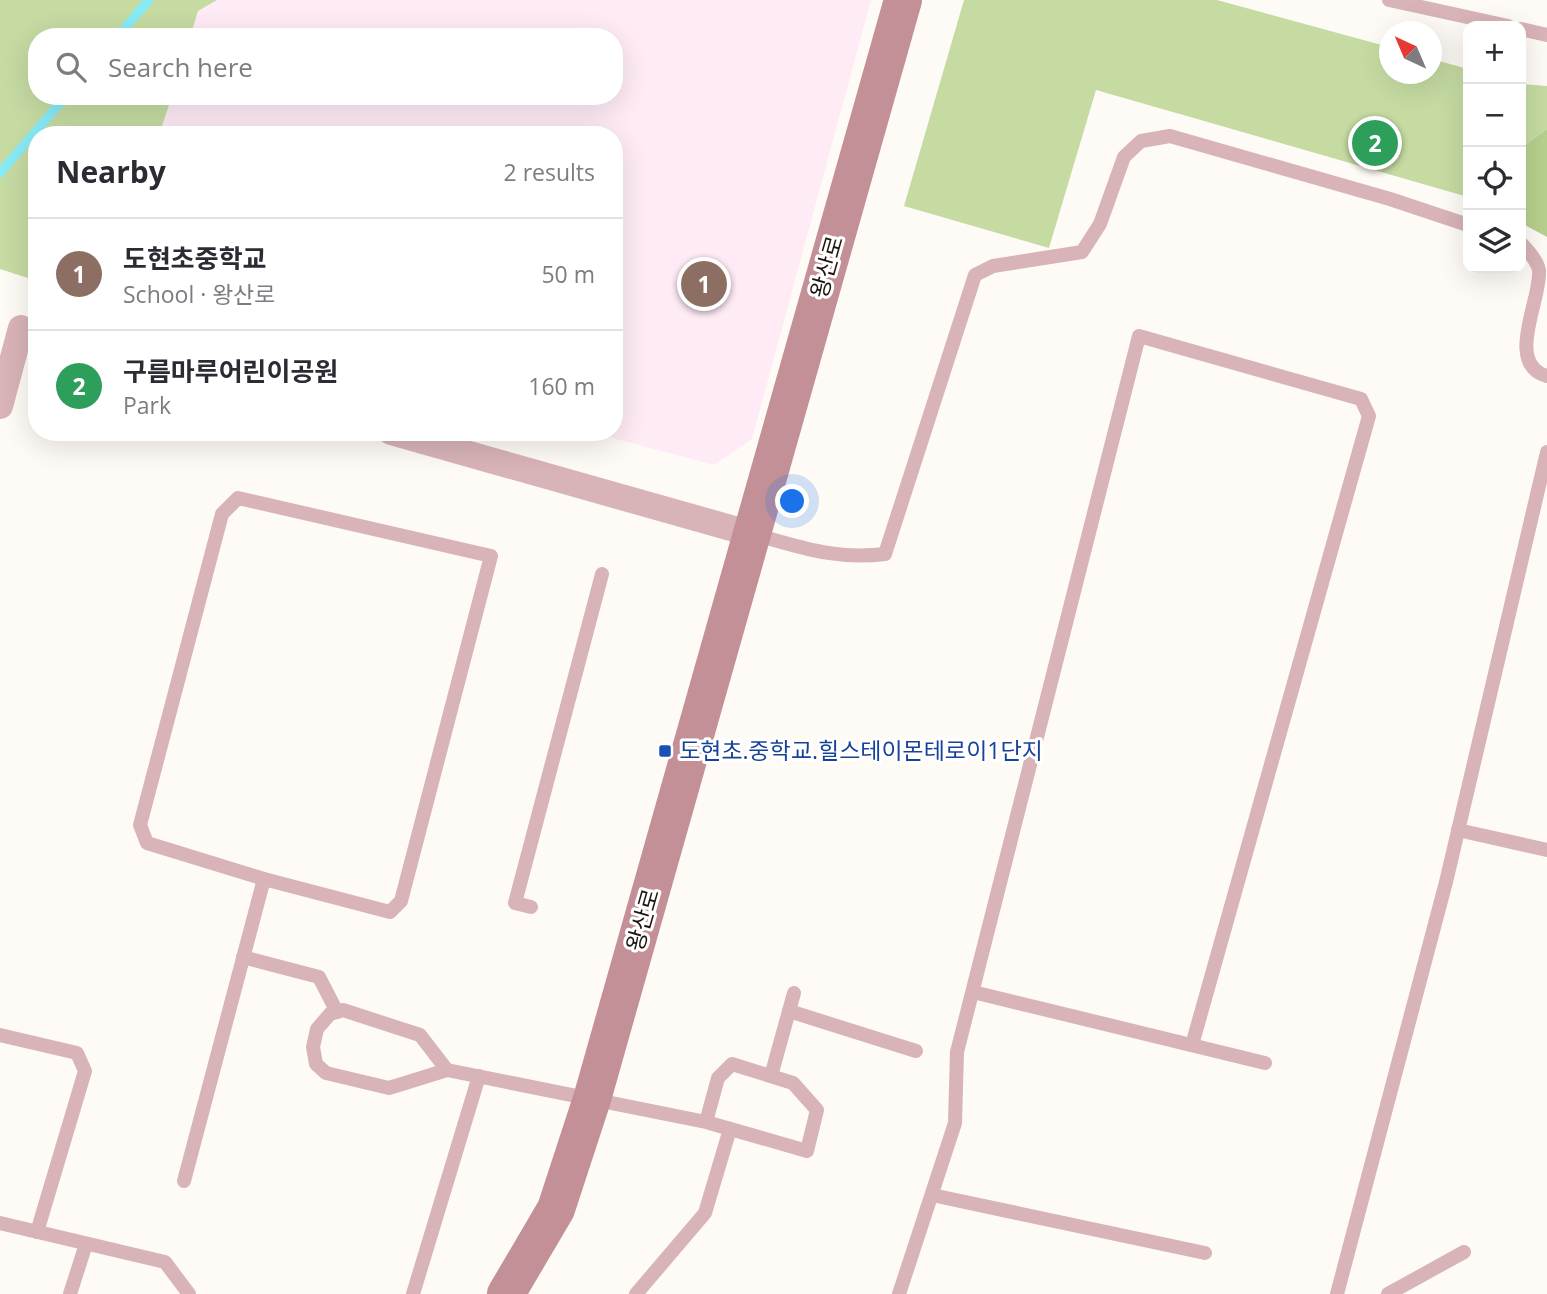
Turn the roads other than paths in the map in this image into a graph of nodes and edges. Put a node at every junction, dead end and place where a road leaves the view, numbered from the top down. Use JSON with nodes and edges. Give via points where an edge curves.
{"nodes":[{"id":1,"x":903,"y":0,"type":"edge"},
{"id":2,"x":1389,"y":0,"type":"edge"},
{"id":3,"x":1485,"y":21,"type":"edge"},
{"id":4,"x":1526,"y":30,"type":"edge"},
{"id":5,"x":1547,"y":35,"type":"edge"},
{"id":6,"x":1463,"y":223,"type":"edge"},
{"id":7,"x":1526,"y":248,"type":"edge"},
{"id":8,"x":19,"y":328,"type":"edge"},
{"id":9,"x":1547,"y":376,"type":"edge"},
{"id":10,"x":0,"y":405,"type":"edge"},
{"id":11,"x":423,"y":441,"type":"edge"},
{"id":12,"x":1546,"y":462,"type":"edge"},
{"id":13,"x":752,"y":534,"type":"junction"},
{"id":14,"x":601,"y":574,"type":"dead end"},
{"id":15,"x":1458,"y":830,"type":"junction"},
{"id":16,"x":1547,"y":850,"type":"edge"},
{"id":17,"x":264,"y":879,"type":"junction"},
{"id":18,"x":531,"y":907,"type":"dead end"},
{"id":19,"x":243,"y":957,"type":"junction"},
{"id":20,"x":973,"y":992,"type":"junction"},
{"id":21,"x":794,"y":993,"type":"dead end"},
{"id":22,"x":789,"y":1011,"type":"junction"},
{"id":23,"x":337,"y":1012,"type":"junction"},
{"id":24,"x":0,"y":1035,"type":"edge"},
{"id":25,"x":1192,"y":1045,"type":"junction"},
{"id":26,"x":916,"y":1051,"type":"dead end"},
{"id":27,"x":1265,"y":1063,"type":"dead end"},
{"id":28,"x":447,"y":1070,"type":"junction"},
{"id":29,"x":479,"y":1076,"type":"junction"},
{"id":30,"x":771,"y":1076,"type":"junction"},
{"id":31,"x":592,"y":1099,"type":"junction"},
{"id":32,"x":706,"y":1122,"type":"junction"},
{"id":33,"x":730,"y":1129,"type":"junction"},
{"id":34,"x":184,"y":1181,"type":"dead end"},
{"id":35,"x":932,"y":1195,"type":"junction"},
{"id":36,"x":0,"y":1223,"type":"edge"},
{"id":37,"x":37,"y":1232,"type":"junction"},
{"id":38,"x":86,"y":1244,"type":"junction"},
{"id":39,"x":1464,"y":1252,"type":"dead end"},
{"id":40,"x":1205,"y":1253,"type":"dead end"},
{"id":41,"x":70,"y":1294,"type":"edge"},
{"id":42,"x":190,"y":1294,"type":"edge"},
{"id":43,"x":413,"y":1294,"type":"edge"},
{"id":44,"x":506,"y":1294,"type":"edge"},
{"id":45,"x":636,"y":1294,"type":"edge"},
{"id":46,"x":899,"y":1294,"type":"edge"},
{"id":47,"x":1337,"y":1294,"type":"edge"},
{"id":48,"x":1388,"y":1294,"type":"edge"}],
"edges":[{"from":1,"to":13,"type":"street","name":"왕산로"},
{"from":2,"to":3,"type":"lane"},
{"from":4,"to":5,"type":"lane"},
{"from":6,"to":13,"type":"lane","via":[[1170,136],[1141,141],[1124,156],[1100,223],[1082,252],[993,266],[975,275],[885,554],[827,555]]},
{"from":7,"to":9,"type":"lane","via":[[1539,269],[1527,329],[1528,357],[1539,374]]},
{"from":8,"to":10,"type":"street"},
{"from":11,"to":13,"type":"street"},
{"from":12,"to":15,"type":"lane"},
{"from":13,"to":31,"type":"street","name":"왕산로"},
{"from":14,"to":18,"type":"lane","via":[[515,902]]},
{"from":15,"to":16,"type":"lane"},
{"from":15,"to":47,"type":"lane"},
{"from":17,"to":17,"type":"lane","via":[[390,912],[401,901],[491,556],[238,498],[222,514],[139,825],[147,843]]},
{"from":17,"to":19,"type":"lane"},
{"from":19,"to":23,"type":"lane","via":[[319,976]]},
{"from":19,"to":34,"type":"lane"},
{"from":20,"to":25,"type":"lane"},
{"from":20,"to":25,"type":"lane","via":[[1139,336],[1362,398],[1369,416]]},
{"from":20,"to":35,"type":"lane","via":[[957,1052],[956,1123]]},
{"from":21,"to":22,"type":"lane"},
{"from":22,"to":26,"type":"lane"},
{"from":22,"to":30,"type":"lane"},
{"from":23,"to":28,"type":"lane","via":[[344,1010],[420,1035]]},
{"from":23,"to":28,"type":"lane","via":[[317,1029],[313,1047],[316,1064],[326,1073],[390,1088]]},
{"from":24,"to":37,"type":"lane","via":[[77,1053],[85,1070]]},
{"from":25,"to":27,"type":"lane"},
{"from":28,"to":29,"type":"lane"},
{"from":29,"to":31,"type":"lane"},
{"from":29,"to":43,"type":"lane"},
{"from":30,"to":32,"type":"lane","via":[[732,1064],[718,1079]]},
{"from":30,"to":33,"type":"lane","via":[[793,1083],[817,1110],[807,1151]]},
{"from":31,"to":32,"type":"lane"},
{"from":31,"to":44,"type":"street","name":"왕산로","via":[[556,1209]]},
{"from":32,"to":33,"type":"lane"},
{"from":33,"to":45,"type":"lane","via":[[705,1213]]},
{"from":35,"to":40,"type":"lane"},
{"from":35,"to":46,"type":"lane"},
{"from":36,"to":37,"type":"lane"},
{"from":37,"to":38,"type":"lane"},
{"from":38,"to":41,"type":"lane"},
{"from":38,"to":42,"type":"lane","via":[[165,1262]]},
{"from":39,"to":48,"type":"lane"}]}
